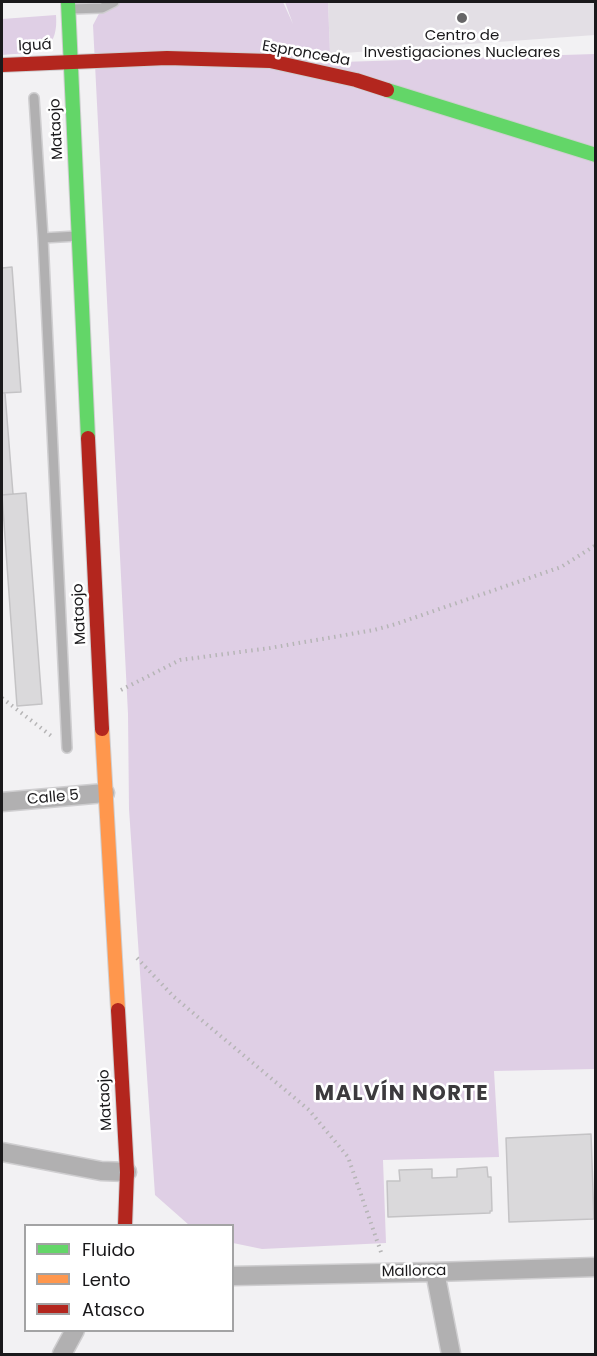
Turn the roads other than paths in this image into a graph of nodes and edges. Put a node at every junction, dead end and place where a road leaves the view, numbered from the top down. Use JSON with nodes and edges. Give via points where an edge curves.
{"nodes":[{"id":1,"x":114,"y":2,"type":"edge"},
{"id":2,"x":68,"y":5,"type":"edge"},
{"id":3,"x":70,"y":61,"type":"junction"},
{"id":4,"x":2,"y":64,"type":"edge"},
{"id":5,"x":34,"y":98,"type":"dead end"},
{"id":6,"x":596,"y":155,"type":"edge"},
{"id":7,"x":80,"y":236,"type":"junction"},
{"id":8,"x":43,"y":238,"type":"junction"},
{"id":9,"x":67,"y":748,"type":"dead end"},
{"id":10,"x":105,"y":793,"type":"junction"},
{"id":11,"x":2,"y":802,"type":"edge"},
{"id":12,"x":2,"y":1152,"type":"edge"},
{"id":13,"x":127,"y":1172,"type":"junction"},
{"id":14,"x":125,"y":1224,"type":"edge"},
{"id":15,"x":596,"y":1267,"type":"edge"},
{"id":16,"x":435,"y":1272,"type":"junction"},
{"id":17,"x":234,"y":1276,"type":"edge"},
{"id":18,"x":74,"y":1332,"type":"edge"},
{"id":19,"x":62,"y":1354,"type":"edge"},
{"id":20,"x":451,"y":1354,"type":"edge"}],
"edges":[{"from":1,"to":2,"type":"lane","via":[[102,8]]},
{"from":2,"to":3,"type":"street","name":"Mataojo"},
{"from":3,"to":4,"type":"street","name":"Iguá"},
{"from":3,"to":6,"type":"street","name":"Espronceda","via":[[270,61],[356,80]]},
{"from":3,"to":7,"type":"street","name":"Mataojo"},
{"from":5,"to":8,"type":"lane"},
{"from":7,"to":8,"type":"lane"},
{"from":7,"to":10,"type":"street","name":"Mataojo"},
{"from":8,"to":9,"type":"lane"},
{"from":10,"to":11,"type":"street","name":"Calle 5"},
{"from":10,"to":13,"type":"street","name":"Mataojo"},
{"from":12,"to":13,"type":"street","via":[[101,1171]]},
{"from":13,"to":14,"type":"street","name":"Mataojo"},
{"from":15,"to":16,"type":"street","name":"Mallorca"},
{"from":16,"to":17,"type":"street","name":"Mallorca"},
{"from":16,"to":20,"type":"street"},
{"from":18,"to":19,"type":"street"}]}
